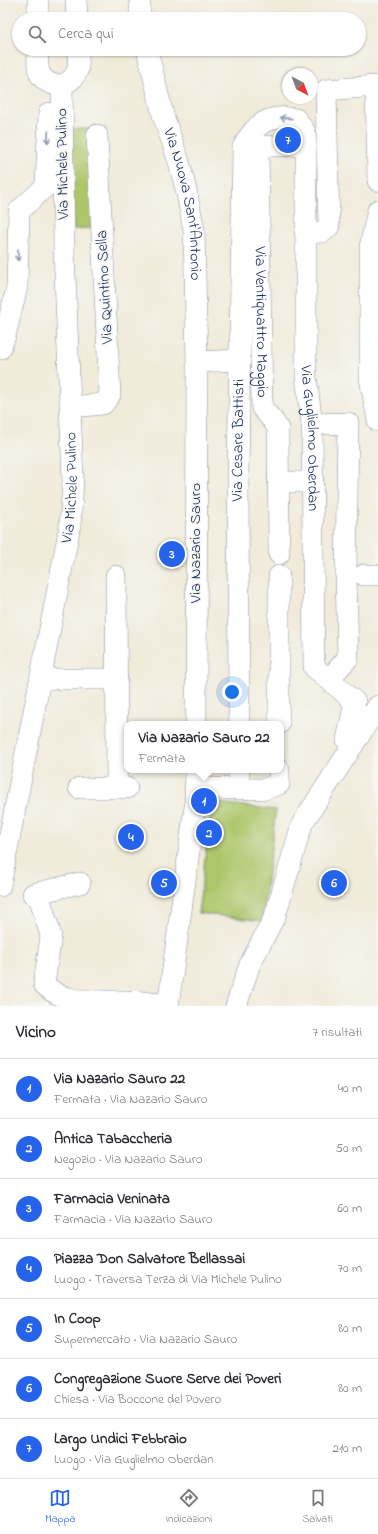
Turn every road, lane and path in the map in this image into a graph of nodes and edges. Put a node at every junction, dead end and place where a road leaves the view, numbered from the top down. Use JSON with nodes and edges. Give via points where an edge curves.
{"nodes":[{"id":1,"x":38,"y":0,"type":"edge"},
{"id":2,"x":76,"y":0,"type":"edge"},
{"id":3,"x":140,"y":0,"type":"edge"},
{"id":4,"x":38,"y":12,"type":"edge"},
{"id":5,"x":77,"y":12,"type":"edge"},
{"id":6,"x":140,"y":12,"type":"edge"},
{"id":7,"x":38,"y":56,"type":"edge"},
{"id":8,"x":78,"y":56,"type":"edge"},
{"id":9,"x":149,"y":56,"type":"edge"},
{"id":10,"x":56,"y":85,"type":"junction"},
{"id":11,"x":97,"y":134,"type":"dead end"},
{"id":12,"x":306,"y":150,"type":"junction"},
{"id":13,"x":250,"y":152,"type":"junction"},
{"id":14,"x":378,"y":181,"type":"edge"},
{"id":15,"x":378,"y":210,"type":"edge"},
{"id":16,"x":305,"y":233,"type":"junction"},
{"id":17,"x":0,"y":349,"type":"edge"},
{"id":18,"x":240,"y":360,"type":"junction"},
{"id":19,"x":197,"y":362,"type":"junction"},
{"id":20,"x":71,"y":407,"type":"junction"},
{"id":21,"x":377,"y":418,"type":"edge"},
{"id":22,"x":311,"y":419,"type":"junction"},
{"id":23,"x":278,"y":482,"type":"junction"},
{"id":24,"x":313,"y":482,"type":"junction"},
{"id":25,"x":279,"y":554,"type":"dead end"},
{"id":26,"x":323,"y":575,"type":"dead end"},
{"id":27,"x":363,"y":575,"type":"edge"},
{"id":28,"x":116,"y":576,"type":"dead end"},
{"id":29,"x":280,"y":576,"type":"dead end"},
{"id":30,"x":40,"y":679,"type":"junction"},
{"id":31,"x":116,"y":679,"type":"junction"},
{"id":32,"x":329,"y":679,"type":"junction"},
{"id":33,"x":378,"y":706,"type":"edge"},
{"id":34,"x":196,"y":721,"type":"edge"},
{"id":35,"x":239,"y":721,"type":"edge"},
{"id":36,"x":279,"y":721,"type":"edge"},
{"id":37,"x":353,"y":745,"type":"junction"},
{"id":38,"x":279,"y":777,"type":"edge"},
{"id":39,"x":196,"y":779,"type":"edge"},
{"id":40,"x":239,"y":779,"type":"edge"},
{"id":41,"x":79,"y":788,"type":"dead end"},
{"id":42,"x":80,"y":883,"type":"dead end"},
{"id":43,"x":0,"y":885,"type":"edge"},
{"id":44,"x":168,"y":1006,"type":"edge"},
{"id":45,"x":236,"y":1006,"type":"edge"}],
"edges":[{"from":1,"to":4,"type":"street"},
{"from":2,"to":5,"type":"street"},
{"from":3,"to":6,"type":"street"},
{"from":7,"to":10,"type":"street","via":[[41,76]]},
{"from":8,"to":10,"type":"street","via":[[78,70],[72,81]]},
{"from":9,"to":19,"type":"street","name":"Via Nuova Sant'Antonio","via":[[163,115],[184,181],[194,230]]},
{"from":10,"to":17,"type":"street","one_way":true,"via":[[46,186],[19,212],[17,287]]},
{"from":10,"to":20,"type":"street","name":"Via Michele Pulino"},
{"from":11,"to":20,"type":"street","name":"Via Quintino Sella","via":[[110,395],[103,404]]},
{"from":12,"to":13,"type":"street"},
{"from":12,"to":13,"type":"street","name":"Via Guglielmo Oberdan","one_way":true,"via":[[305,132],[296,119],[283,116],[269,119],[256,127]]},
{"from":12,"to":16,"type":"street","name":"Via Guglielmo Oberdan"},
{"from":13,"to":18,"type":"street","name":"Via Cesare Battisti"},
{"from":13,"to":23,"type":"street","name":"Via Ventiquattro Maggio","via":[[262,408],[278,429]]},
{"from":14,"to":16,"type":"street","via":[[376,86],[326,90],[329,226],[323,232]]},
{"from":15,"to":21,"type":"street","via":[[370,247],[370,378]]},
{"from":16,"to":22,"type":"street","name":"Via Guglielmo Oberdan","via":[[306,377]]},
{"from":18,"to":19,"type":"street"},
{"from":18,"to":35,"type":"street","name":"Via Cesare Battisti"},
{"from":19,"to":34,"type":"street","name":"Via Nazario Sauro"},
{"from":20,"to":30,"type":"street","name":"Via Michele Pulino","via":[[74,481],[70,526]]},
{"from":21,"to":22,"type":"street"},
{"from":22,"to":24,"type":"street","name":"Via Guglielmo Oberdan"},
{"from":22,"to":27,"type":"street","via":[[348,423]]},
{"from":23,"to":24,"type":"street"},
{"from":23,"to":25,"type":"street","name":"Via Ventiquattro Maggio"},
{"from":24,"to":32,"type":"street","name":"Via Guglielmo Oberdan","via":[[314,667]]},
{"from":26,"to":27,"type":"street"},
{"from":27,"to":32,"type":"street","via":[[348,658]]},
{"from":28,"to":31,"type":"street"},
{"from":29,"to":36,"type":"street"},
{"from":30,"to":31,"type":"street"},
{"from":30,"to":43,"type":"street","name":"Via Michele Pulino"},
{"from":31,"to":41,"type":"street","via":[[122,788]]},
{"from":32,"to":37,"type":"street","name":"Via Guglielmo Oberdan","via":[[356,702],[347,740]]},
{"from":33,"to":37,"type":"street"},
{"from":37,"to":45,"type":"street","via":[[302,824],[275,916],[250,964]]},
{"from":38,"to":40,"type":"street","via":[[265,789]]},
{"from":39,"to":40,"type":"street"},
{"from":39,"to":44,"type":"street","via":[[195,807]]},
{"from":42,"to":44,"type":"street","via":[[36,894],[51,936],[44,984],[49,990],[69,998]]}]}
